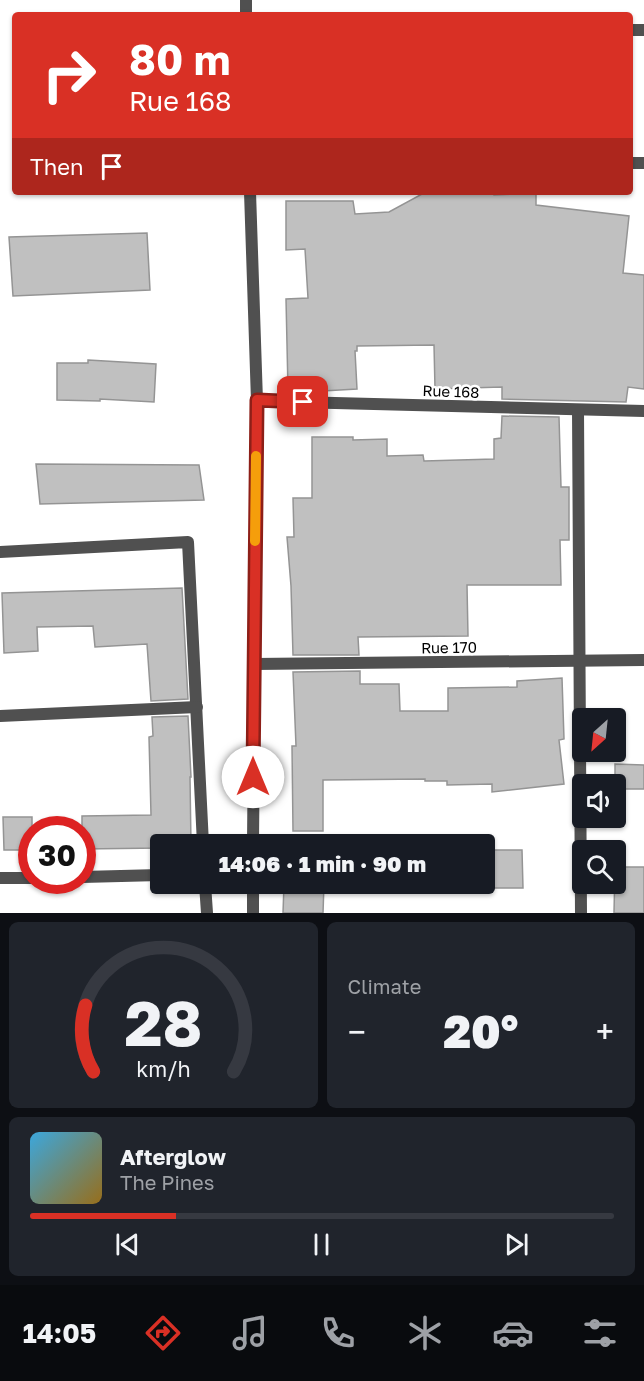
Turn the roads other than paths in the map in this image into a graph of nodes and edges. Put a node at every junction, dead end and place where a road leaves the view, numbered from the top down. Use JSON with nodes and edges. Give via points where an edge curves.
{"nodes":[{"id":1,"x":250,"y":195,"type":"edge"},
{"id":2,"x":257,"y":400,"type":"junction"},
{"id":3,"x":578,"y":410,"type":"junction"},
{"id":4,"x":644,"y":411,"type":"edge"},
{"id":5,"x":0,"y":552,"type":"edge"},
{"id":6,"x":580,"y":660,"type":"junction"},
{"id":7,"x":644,"y":660,"type":"edge"},
{"id":8,"x":254,"y":664,"type":"junction"},
{"id":9,"x":197,"y":706,"type":"junction"},
{"id":10,"x":0,"y":716,"type":"edge"},
{"id":11,"x":203,"y":834,"type":"edge"},
{"id":12,"x":253,"y":834,"type":"edge"},
{"id":13,"x":150,"y":875,"type":"edge"},
{"id":14,"x":96,"y":877,"type":"edge"},
{"id":15,"x":0,"y":878,"type":"edge"},
{"id":16,"x":18,"y":878,"type":"edge"},
{"id":17,"x":206,"y":894,"type":"edge"},
{"id":18,"x":253,"y":894,"type":"edge"},
{"id":19,"x":207,"y":913,"type":"edge"},
{"id":20,"x":253,"y":913,"type":"edge"},
{"id":21,"x":581,"y":913,"type":"edge"}],
"edges":[{"from":1,"to":2,"type":"street"},
{"from":2,"to":3,"type":"street","name":"Rue 168"},
{"from":2,"to":8,"type":"street"},
{"from":3,"to":4,"type":"street","name":"Rue 168"},
{"from":3,"to":6,"type":"street"},
{"from":5,"to":9,"type":"street","via":[[188,542]]},
{"from":6,"to":7,"type":"street","name":"Rue 170"},
{"from":6,"to":8,"type":"street","name":"Rue 170"},
{"from":6,"to":21,"type":"street"},
{"from":8,"to":12,"type":"street"},
{"from":9,"to":10,"type":"street"},
{"from":9,"to":11,"type":"street"},
{"from":13,"to":14,"type":"street"},
{"from":15,"to":16,"type":"street"},
{"from":17,"to":19,"type":"street"},
{"from":18,"to":20,"type":"street"}]}
